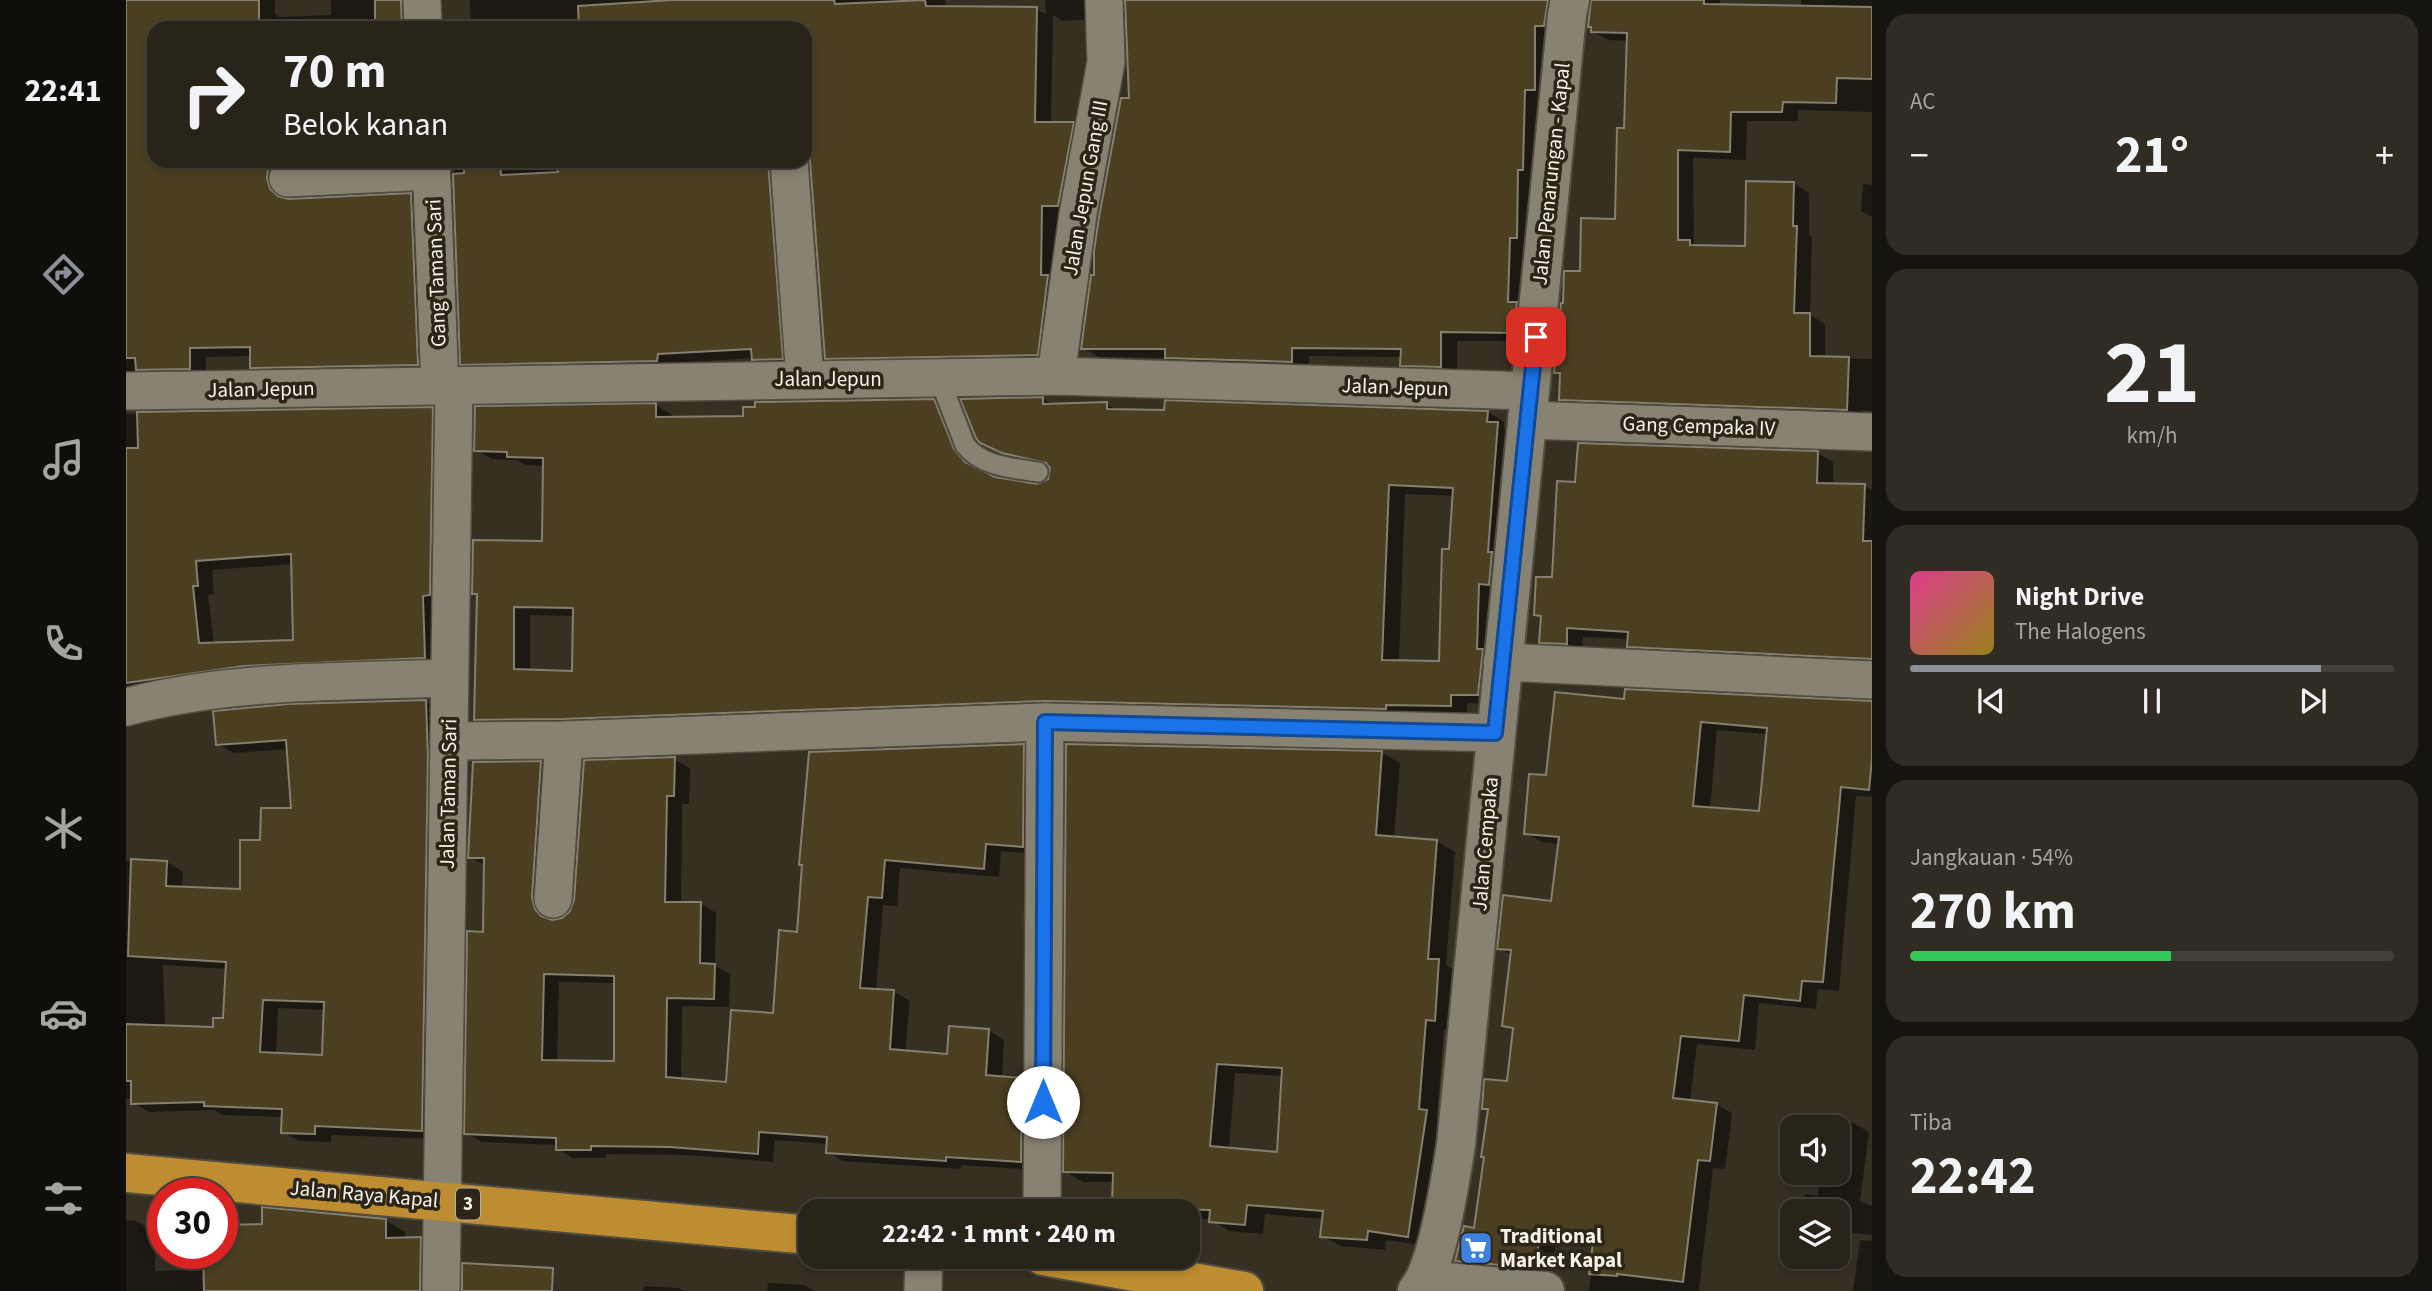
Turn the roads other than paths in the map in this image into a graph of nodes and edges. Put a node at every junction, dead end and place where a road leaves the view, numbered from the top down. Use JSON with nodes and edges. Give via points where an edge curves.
{"nodes":[{"id":1,"x":422,"y":0,"type":"edge"},
{"id":2,"x":1104,"y":0,"type":"edge"},
{"id":3,"x":1570,"y":0,"type":"edge"},
{"id":4,"x":423,"y":21,"type":"edge"},
{"id":5,"x":407,"y":168,"type":"edge"},
{"id":6,"x":431,"y":168,"type":"edge"},
{"id":7,"x":790,"y":168,"type":"edge"},
{"id":8,"x":288,"y":178,"type":"dead end"},
{"id":9,"x":1056,"y":376,"type":"junction"},
{"id":10,"x":805,"y":379,"type":"junction"},
{"id":11,"x":940,"y":380,"type":"junction"},
{"id":12,"x":447,"y":386,"type":"junction"},
{"id":13,"x":126,"y":391,"type":"edge"},
{"id":14,"x":1528,"y":405,"type":"junction"},
{"id":15,"x":1872,"y":432,"type":"edge"},
{"id":16,"x":1038,"y":472,"type":"dead end"},
{"id":17,"x":1502,"y":662,"type":"junction"},
{"id":18,"x":449,"y":678,"type":"junction"},
{"id":19,"x":1872,"y":680,"type":"edge"},
{"id":20,"x":126,"y":706,"type":"edge"},
{"id":21,"x":1045,"y":722,"type":"junction"},
{"id":22,"x":1495,"y":733,"type":"junction"},
{"id":23,"x":564,"y":740,"type":"junction"},
{"id":24,"x":450,"y":741,"type":"junction"},
{"id":25,"x":553,"y":898,"type":"dead end"},
{"id":26,"x":126,"y":1173,"type":"edge"},
{"id":27,"x":1042,"y":1199,"type":"edge"},
{"id":28,"x":442,"y":1202,"type":"junction"},
{"id":29,"x":798,"y":1234,"type":"edge"},
{"id":30,"x":924,"y":1269,"type":"edge"},
{"id":31,"x":1118,"y":1269,"type":"edge"},
{"id":32,"x":1421,"y":1286,"type":"edge"},
{"id":33,"x":441,"y":1291,"type":"edge"},
{"id":34,"x":923,"y":1291,"type":"edge"},
{"id":35,"x":1244,"y":1291,"type":"edge"},
{"id":36,"x":1545,"y":1291,"type":"edge"}],
"edges":[{"from":1,"to":4,"type":"street"},
{"from":2,"to":9,"type":"street","name":"Jalan Jepun Gang III","via":[[1106,62],[1078,214]]},
{"from":3,"to":14,"type":"street","name":"Jalan Penarungan - Kapal"},
{"from":5,"to":8,"type":"street"},
{"from":6,"to":12,"type":"street","name":"Gang Taman Sari"},
{"from":7,"to":10,"type":"street"},
{"from":9,"to":11,"type":"street","name":"Jalan Jepun"},
{"from":9,"to":14,"type":"street","name":"Jalan Jepun"},
{"from":10,"to":11,"type":"street","name":"Jalan Jepun"},
{"from":10,"to":12,"type":"street","name":"Jalan Jepun"},
{"from":11,"to":16,"type":"lane","via":[[971,453],[1003,467]]},
{"from":12,"to":13,"type":"street","name":"Jalan Jepun"},
{"from":12,"to":18,"type":"street","name":"Jalan Taman Sari"},
{"from":14,"to":15,"type":"street","name":"Gang Cempaka IV"},
{"from":14,"to":17,"type":"street","name":"Jalan Cempaka"},
{"from":17,"to":19,"type":"street"},
{"from":17,"to":22,"type":"street","name":"Jalan Cempaka"},
{"from":18,"to":20,"type":"street","via":[[243,685]]},
{"from":18,"to":24,"type":"street","name":"Jalan Taman Sari"},
{"from":21,"to":22,"type":"street"},
{"from":21,"to":23,"type":"street"},
{"from":21,"to":27,"type":"street"},
{"from":22,"to":32,"type":"street","name":"Jalan Cempaka","via":[[1457,1145],[1444,1213]]},
{"from":23,"to":24,"type":"street"},
{"from":23,"to":25,"type":"street"},
{"from":24,"to":28,"type":"street","name":"Jalan Taman Sari"},
{"from":26,"to":28,"type":"highway","name":"Jalan Raya Kapal","number":"3"},
{"from":28,"to":29,"type":"highway","name":"Jalan Raya Kapal","number":"3"},
{"from":28,"to":33,"type":"street","name":"Jalan Taman Sari"},
{"from":30,"to":34,"type":"street"},
{"from":31,"to":35,"type":"highway"},
{"from":32,"to":36,"type":"street"}]}
